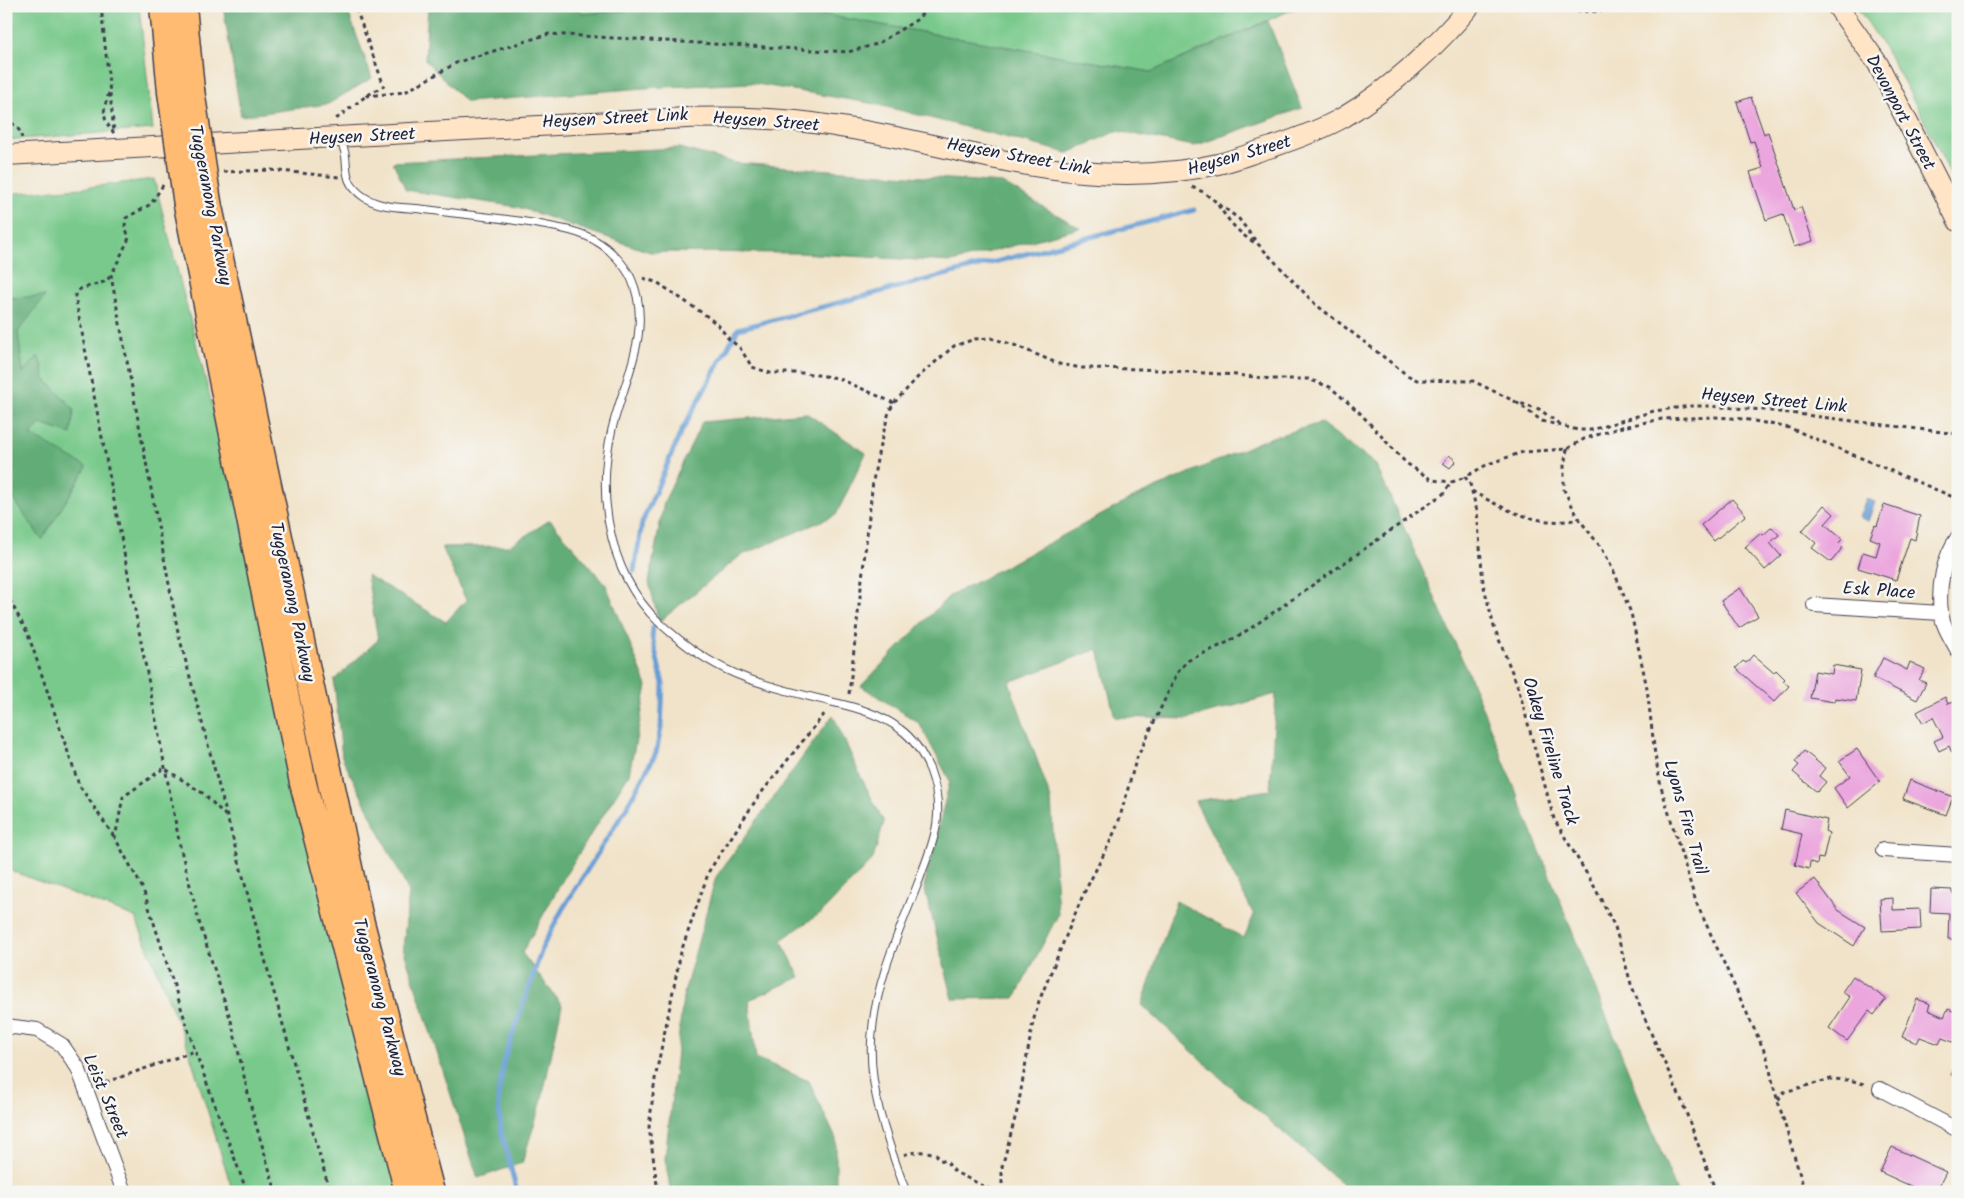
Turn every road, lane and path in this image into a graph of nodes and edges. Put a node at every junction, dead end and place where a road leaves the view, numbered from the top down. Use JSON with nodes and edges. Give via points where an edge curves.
{"nodes":[{"id":1,"x":101,"y":6,"type":"edge"},
{"id":2,"x":163,"y":6,"type":"edge"},
{"id":3,"x":183,"y":6,"type":"edge"},
{"id":4,"x":354,"y":6,"type":"edge"},
{"id":5,"x":928,"y":6,"type":"edge"},
{"id":6,"x":1470,"y":6,"type":"edge"},
{"id":7,"x":1561,"y":6,"type":"edge"},
{"id":8,"x":1619,"y":6,"type":"edge"},
{"id":9,"x":1837,"y":6,"type":"edge"},
{"id":10,"x":181,"y":91,"type":"junction"},
{"id":11,"x":110,"y":92,"type":"junction"},
{"id":12,"x":366,"y":96,"type":"junction"},
{"id":13,"x":337,"y":137,"type":"junction"},
{"id":14,"x":115,"y":141,"type":"junction"},
{"id":15,"x":6,"y":156,"type":"edge"},
{"id":16,"x":221,"y":172,"type":"dead end"},
{"id":17,"x":165,"y":176,"type":"dead end"},
{"id":18,"x":347,"y":178,"type":"junction"},
{"id":19,"x":1185,"y":185,"type":"dead end"},
{"id":20,"x":1216,"y":202,"type":"junction"},
{"id":21,"x":198,"y":204,"type":"junction"},
{"id":22,"x":1958,"y":222,"type":"edge"},
{"id":23,"x":1258,"y":244,"type":"junction"},
{"id":24,"x":629,"y":274,"type":"junction"},
{"id":25,"x":111,"y":276,"type":"junction"},
{"id":26,"x":1516,"y":402,"type":"junction"},
{"id":27,"x":894,"y":403,"type":"junction"},
{"id":28,"x":1562,"y":426,"type":"junction"},
{"id":29,"x":1958,"y":434,"type":"edge"},
{"id":30,"x":1567,"y":448,"type":"junction"},
{"id":31,"x":1465,"y":477,"type":"junction"},
{"id":32,"x":1452,"y":482,"type":"junction"},
{"id":33,"x":1472,"y":491,"type":"junction"},
{"id":34,"x":1958,"y":499,"type":"edge"},
{"id":35,"x":1578,"y":519,"type":"junction"},
{"id":36,"x":1958,"y":537,"type":"edge"},
{"id":37,"x":6,"y":593,"type":"edge"},
{"id":38,"x":1814,"y":605,"type":"dead end"},
{"id":39,"x":1941,"y":613,"type":"junction"},
{"id":40,"x":1958,"y":651,"type":"edge"},
{"id":41,"x":834,"y":702,"type":"junction"},
{"id":42,"x":848,"y":705,"type":"junction"},
{"id":43,"x":164,"y":768,"type":"junction"},
{"id":44,"x":227,"y":816,"type":"junction"},
{"id":45,"x":115,"y":838,"type":"junction"},
{"id":46,"x":1883,"y":850,"type":"dead end"},
{"id":47,"x":1958,"y":855,"type":"edge"},
{"id":48,"x":6,"y":1026,"type":"edge"},
{"id":49,"x":195,"y":1051,"type":"junction"},
{"id":50,"x":1880,"y":1089,"type":"joint"},
{"id":51,"x":86,"y":1090,"type":"junction"},
{"id":52,"x":1778,"y":1101,"type":"junction"},
{"id":53,"x":1958,"y":1130,"type":"edge"},
{"id":54,"x":894,"y":1159,"type":"junction"},
{"id":55,"x":124,"y":1192,"type":"edge"},
{"id":56,"x":247,"y":1192,"type":"edge"},
{"id":57,"x":276,"y":1192,"type":"edge"},
{"id":58,"x":330,"y":1192,"type":"edge"},
{"id":59,"x":408,"y":1192,"type":"edge"},
{"id":60,"x":431,"y":1192,"type":"edge"},
{"id":61,"x":658,"y":1192,"type":"edge"},
{"id":62,"x":906,"y":1192,"type":"edge"},
{"id":63,"x":996,"y":1192,"type":"edge"},
{"id":64,"x":1002,"y":1192,"type":"edge"},
{"id":65,"x":1716,"y":1192,"type":"edge"},
{"id":66,"x":1805,"y":1192,"type":"edge"}],
"edges":[{"from":1,"to":11,"type":"path"},
{"from":2,"to":10,"type":"highway","name":"Tuggeranong Parkway"},
{"from":3,"to":10,"type":"highway","name":"Tuggeranong Parkway"},
{"from":4,"to":12,"type":"path","via":[[384,86]]},
{"from":5,"to":12,"type":"path","via":[[918,19],[877,44],[848,52],[550,34],[458,62],[404,92]]},
{"from":6,"to":13,"type":"main road","name":"Heysen Street","via":[[1426,53],[1377,94],[1343,117],[1303,136],[1221,164],[1180,171],[1120,174],[1029,166],[835,126],[747,117]]},
{"from":7,"to":8,"type":"path","via":[[1596,12]]},
{"from":9,"to":22,"type":"main road","name":"Devonport Street","via":[[1878,64]]},
{"from":10,"to":21,"type":"highway","name":"Tuggeranong Parkway","bridge":true},
{"from":11,"to":14,"type":"path"},
{"from":11,"to":14,"type":"path","via":[[104,108],[106,123]]},
{"from":12,"to":13,"type":"path","via":[[335,120]]},
{"from":13,"to":14,"type":"main road","name":"Heysen Street"},
{"from":13,"to":18,"type":"lane","via":[[345,148]]},
{"from":14,"to":15,"type":"main road","name":"Heysen Street"},
{"from":16,"to":18,"type":"path","via":[[271,170]]},
{"from":17,"to":25,"type":"path","via":[[163,186],[151,204],[126,218],[128,238]]},
{"from":18,"to":24,"type":"lane","via":[[350,185],[373,202],[561,228],[595,240]]},
{"from":19,"to":20,"type":"path","name":"Heysen Street Link","via":[[1197,188]]},
{"from":20,"to":23,"type":"path","name":"Heysen Street Link","via":[[1239,219]]},
{"from":20,"to":23,"type":"path","name":"Heysen Street Link","via":[[1240,232]]},
{"from":21,"to":59,"type":"highway","name":"Tuggeranong Parkway","via":[[303,783]]},
{"from":21,"to":60,"type":"highway","name":"Tuggeranong Parkway","via":[[359,915]]},
{"from":23,"to":26,"type":"path","name":"Heysen Street Link","via":[[1331,318],[1406,376],[1417,380],[1473,381]]},
{"from":24,"to":27,"type":"path","via":[[658,283],[708,317],[735,342],[752,367],[770,373],[838,378]]},
{"from":24,"to":41,"type":"lane","via":[[637,294],[639,336],[612,427],[604,486],[606,515],[624,571],[642,604],[659,622],[714,663],[746,678]]},
{"from":25,"to":43,"type":"path","via":[[107,281],[80,289],[75,296]]},
{"from":25,"to":44,"type":"path","via":[[178,632]]},
{"from":26,"to":28,"type":"path","name":"Heysen Street Link","via":[[1539,409]]},
{"from":26,"to":28,"type":"path","name":"Heysen Street Link","via":[[1542,421]]},
{"from":27,"to":32,"type":"path","via":[[954,346],[991,338],[1059,364],[1082,368],[1308,379],[1330,388],[1359,412],[1406,463],[1432,480]]},
{"from":27,"to":42,"type":"path","via":[[879,448],[873,481]]},
{"from":28,"to":29,"type":"path","name":"Heysen Street Link","via":[[1590,430],[1654,411],[1707,406]]},
{"from":30,"to":31,"type":"path","via":[[1523,452],[1488,464]]},
{"from":30,"to":34,"type":"path","via":[[1622,427],[1662,418],[1715,417],[1759,421],[1798,431]]},
{"from":30,"to":35,"type":"path","name":"Lyons Fire Trail","via":[[1564,490]]},
{"from":31,"to":32,"type":"path"},
{"from":31,"to":33,"type":"path","name":"Oakey Fireline Track"},
{"from":32,"to":64,"type":"path","via":[[1443,494],[1251,628],[1187,661],[1178,672],[1136,760],[1115,830],[1083,895],[1039,1001],[1018,1107],[1002,1167]]},
{"from":33,"to":35,"type":"path","via":[[1508,512],[1525,517],[1566,522]]},
{"from":33,"to":65,"type":"path","name":"Oakey Fireline Track","via":[[1477,511],[1483,583],[1494,627],[1523,706],[1554,819],[1615,927],[1634,992],[1682,1099]]},
{"from":35,"to":52,"type":"path","name":"Lyons Fire Trail","via":[[1603,550],[1631,613],[1647,688],[1661,787],[1696,902],[1767,1057]]},
{"from":36,"to":39,"type":"street","via":[[1949,548],[1941,584]]},
{"from":37,"to":45,"type":"path","via":[[28,634],[79,784]]},
{"from":38,"to":39,"type":"street","name":"Esk Place"},
{"from":39,"to":40,"type":"street"},
{"from":41,"to":42,"type":"lane"},
{"from":41,"to":61,"type":"path","via":[[758,797],[709,871],[681,952],[655,1079],[649,1127]]},
{"from":42,"to":54,"type":"lane","via":[[892,722],[904,731],[932,774],[937,798],[932,844],[892,949],[877,1000],[872,1033],[874,1079],[882,1122]]},
{"from":43,"to":44,"type":"path","via":[[204,794]]},
{"from":43,"to":45,"type":"path","via":[[123,796]]},
{"from":43,"to":57,"type":"path","via":[[200,925],[232,1024]]},
{"from":44,"to":58,"type":"path"},
{"from":45,"to":49,"type":"path","via":[[143,890]]},
{"from":46,"to":47,"type":"street"},
{"from":48,"to":51,"type":"street","name":"Leist Street","via":[[37,1030],[62,1045],[78,1068]]},
{"from":49,"to":51,"type":"path"},
{"from":49,"to":56,"type":"path"},
{"from":50,"to":52,"type":"path","via":[[1850,1080],[1831,1079],[1784,1092]]},
{"from":50,"to":53,"type":"street"},
{"from":51,"to":55,"type":"street","name":"Leist Street"},
{"from":52,"to":66,"type":"path","name":"Lyons Fire Trail"},
{"from":54,"to":62,"type":"lane"},
{"from":54,"to":63,"type":"path","via":[[910,1153],[936,1154],[955,1172]]}]}
